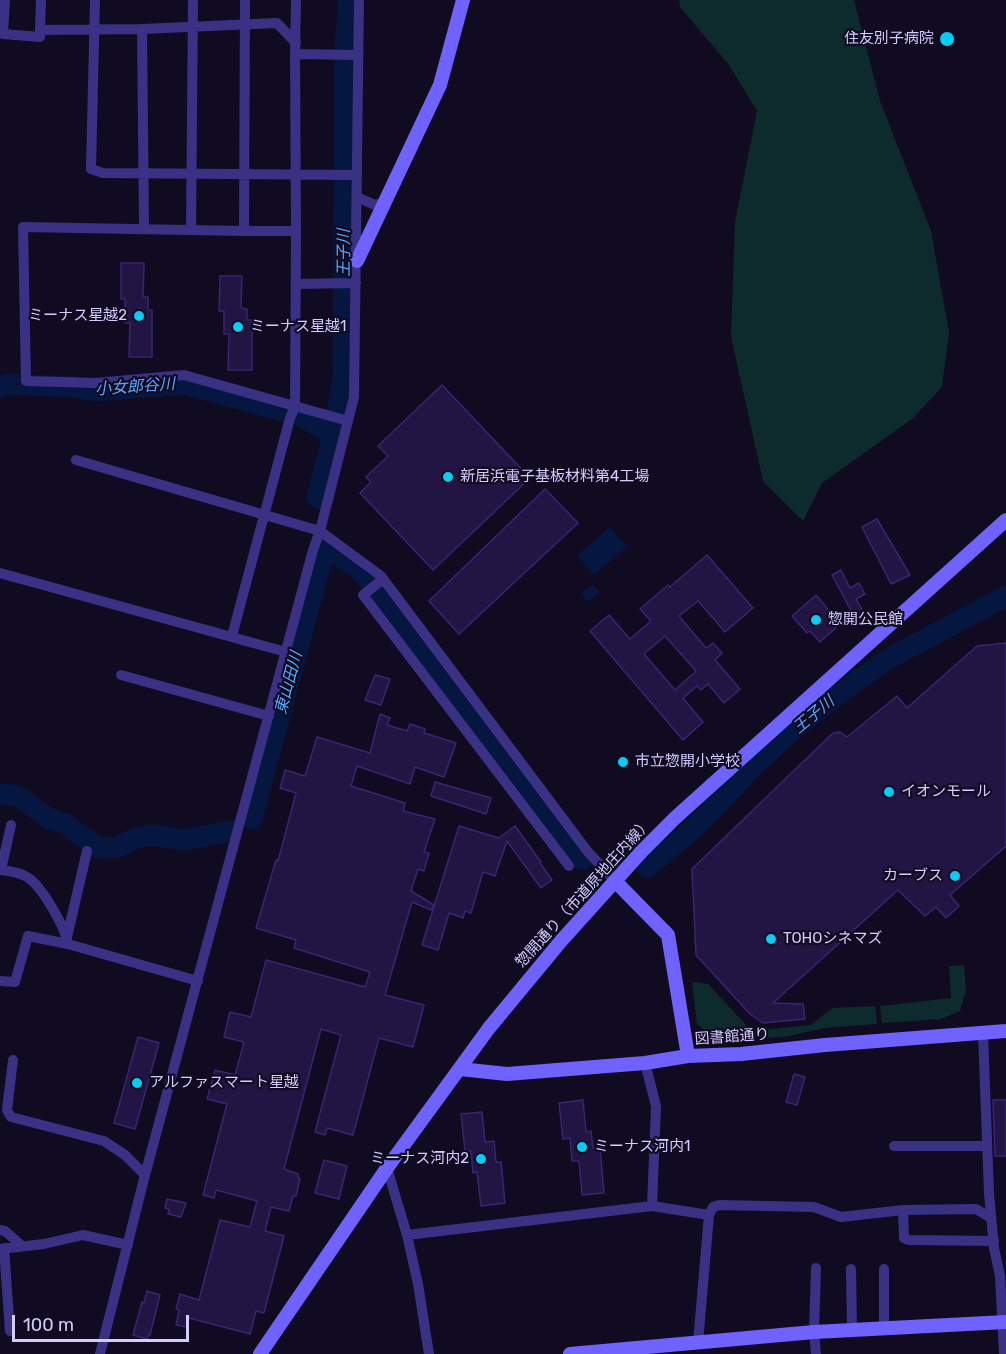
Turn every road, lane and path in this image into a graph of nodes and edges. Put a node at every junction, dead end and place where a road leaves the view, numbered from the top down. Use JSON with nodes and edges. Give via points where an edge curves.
{"nodes":[{"id":1,"x":5,"y":0,"type":"edge"},
{"id":2,"x":41,"y":0,"type":"edge"},
{"id":3,"x":95,"y":0,"type":"edge"},
{"id":4,"x":193,"y":0,"type":"edge"},
{"id":5,"x":245,"y":0,"type":"edge"},
{"id":6,"x":296,"y":0,"type":"edge"},
{"id":7,"x":359,"y":0,"type":"edge"},
{"id":8,"x":463,"y":0,"type":"edge"},
{"id":9,"x":245,"y":24,"type":"junction"},
{"id":10,"x":192,"y":27,"type":"junction"},
{"id":11,"x":94,"y":29,"type":"junction"},
{"id":12,"x":142,"y":29,"type":"junction"},
{"id":13,"x":40,"y":30,"type":"junction"},
{"id":14,"x":296,"y":48,"type":"junction"},
{"id":15,"x":357,"y":55,"type":"junction"},
{"id":16,"x":143,"y":173,"type":"junction"},
{"id":17,"x":191,"y":174,"type":"junction"},
{"id":18,"x":244,"y":174,"type":"junction"},
{"id":19,"x":297,"y":174,"type":"junction"},
{"id":20,"x":356,"y":175,"type":"junction"},
{"id":21,"x":357,"y":197,"type":"junction"},
{"id":22,"x":384,"y":203,"type":"junction"},
{"id":23,"x":144,"y":229,"type":"junction"},
{"id":24,"x":191,"y":230,"type":"junction"},
{"id":25,"x":244,"y":231,"type":"junction"},
{"id":26,"x":296,"y":231,"type":"junction"},
{"id":27,"x":357,"y":261,"type":"junction"},
{"id":28,"x":354,"y":283,"type":"junction"},
{"id":29,"x":296,"y":284,"type":"junction"},
{"id":30,"x":293,"y":412,"type":"junction"},
{"id":31,"x":346,"y":421,"type":"junction"},
{"id":32,"x":76,"y":460,"type":"dead end"},
{"id":33,"x":265,"y":515,"type":"junction"},
{"id":34,"x":1006,"y":520,"type":"edge"},
{"id":35,"x":320,"y":531,"type":"junction"},
{"id":36,"x":0,"y":573,"type":"edge"},
{"id":37,"x":383,"y":580,"type":"junction"},
{"id":38,"x":232,"y":636,"type":"junction"},
{"id":39,"x":286,"y":652,"type":"junction"},
{"id":40,"x":121,"y":675,"type":"dead end"},
{"id":41,"x":269,"y":716,"type":"junction"},
{"id":42,"x":11,"y":825,"type":"dead end"},
{"id":43,"x":87,"y":851,"type":"dead end"},
{"id":44,"x":569,"y":866,"type":"dead end"},
{"id":45,"x":0,"y":870,"type":"edge"},
{"id":46,"x":616,"y":882,"type":"junction"},
{"id":47,"x":68,"y":940,"type":"junction"},
{"id":48,"x":0,"y":981,"type":"edge"},
{"id":49,"x":198,"y":981,"type":"junction"},
{"id":50,"x":1006,"y":1031,"type":"edge"},
{"id":51,"x":983,"y":1033,"type":"junction"},
{"id":52,"x":688,"y":1056,"type":"junction"},
{"id":53,"x":13,"y":1060,"type":"dead end"},
{"id":54,"x":645,"y":1063,"type":"junction"},
{"id":55,"x":460,"y":1069,"type":"junction"},
{"id":56,"x":894,"y":1146,"type":"dead end"},
{"id":57,"x":987,"y":1146,"type":"junction"},
{"id":58,"x":387,"y":1168,"type":"junction"},
{"id":59,"x":146,"y":1175,"type":"junction"},
{"id":60,"x":652,"y":1206,"type":"junction"},
{"id":61,"x":903,"y":1210,"type":"junction"},
{"id":62,"x":709,"y":1215,"type":"junction"},
{"id":63,"x":991,"y":1218,"type":"junction"},
{"id":64,"x":0,"y":1230,"type":"edge"},
{"id":65,"x":407,"y":1235,"type":"junction"},
{"id":66,"x":994,"y":1241,"type":"junction"},
{"id":67,"x":128,"y":1245,"type":"junction"},
{"id":68,"x":22,"y":1246,"type":"junction"},
{"id":69,"x":2,"y":1248,"type":"edge"},
{"id":70,"x":816,"y":1268,"type":"dead end"},
{"id":71,"x":851,"y":1269,"type":"dead end"},
{"id":72,"x":884,"y":1269,"type":"dead end"},
{"id":73,"x":1005,"y":1322,"type":"edge"},
{"id":74,"x":884,"y":1328,"type":"junction"},
{"id":75,"x":852,"y":1330,"type":"junction"},
{"id":76,"x":10,"y":1331,"type":"dead end"},
{"id":77,"x":814,"y":1332,"type":"junction"},
{"id":78,"x":698,"y":1342,"type":"junction"},
{"id":79,"x":637,"y":1351,"type":"edge"},
{"id":80,"x":100,"y":1354,"type":"edge"},
{"id":81,"x":260,"y":1354,"type":"edge"},
{"id":82,"x":429,"y":1354,"type":"edge"},
{"id":83,"x":570,"y":1354,"type":"edge"},
{"id":84,"x":816,"y":1354,"type":"edge"},
{"id":85,"x":1004,"y":1354,"type":"edge"}],
"edges":[{"from":1,"to":13,"type":"street","via":[[3,34],[40,37]]},
{"from":2,"to":13,"type":"street"},
{"from":3,"to":11,"type":"street"},
{"from":4,"to":10,"type":"street"},
{"from":5,"to":9,"type":"street"},
{"from":6,"to":14,"type":"street"},
{"from":7,"to":15,"type":"street"},
{"from":8,"to":22,"type":"street","via":[[440,85]]},
{"from":9,"to":10,"type":"street"},
{"from":9,"to":14,"type":"street","via":[[277,23]]},
{"from":9,"to":18,"type":"street"},
{"from":10,"to":12,"type":"street"},
{"from":10,"to":17,"type":"street"},
{"from":11,"to":12,"type":"street"},
{"from":11,"to":13,"type":"street"},
{"from":11,"to":16,"type":"street","via":[[91,169],[103,173]]},
{"from":12,"to":16,"type":"street"},
{"from":14,"to":15,"type":"street"},
{"from":14,"to":19,"type":"street"},
{"from":15,"to":20,"type":"street"},
{"from":16,"to":17,"type":"street"},
{"from":16,"to":23,"type":"street"},
{"from":17,"to":18,"type":"street"},
{"from":17,"to":24,"type":"street"},
{"from":18,"to":19,"type":"street"},
{"from":18,"to":25,"type":"street"},
{"from":19,"to":20,"type":"street"},
{"from":19,"to":26,"type":"street"},
{"from":20,"to":21,"type":"street"},
{"from":21,"to":22,"type":"street","via":[[375,205]]},
{"from":21,"to":27,"type":"street"},
{"from":22,"to":27,"type":"street"},
{"from":23,"to":24,"type":"street"},
{"from":23,"to":30,"type":"street","via":[[23,227],[26,381],[96,383],[184,375]]},
{"from":24,"to":25,"type":"street"},
{"from":25,"to":26,"type":"street"},
{"from":26,"to":29,"type":"street"},
{"from":27,"to":28,"type":"street"},
{"from":28,"to":29,"type":"street"},
{"from":28,"to":31,"type":"street","via":[[354,397]]},
{"from":29,"to":30,"type":"street"},
{"from":30,"to":31,"type":"street"},
{"from":30,"to":33,"type":"street"},
{"from":31,"to":35,"type":"street"},
{"from":32,"to":33,"type":"street"},
{"from":33,"to":35,"type":"street"},
{"from":33,"to":38,"type":"street"},
{"from":34,"to":46,"type":"street","name":"惣開通り（市道原地庄内線）","via":[[675,818]]},
{"from":35,"to":37,"type":"street"},
{"from":35,"to":39,"type":"street"},
{"from":36,"to":38,"type":"street"},
{"from":37,"to":44,"type":"street","via":[[363,595]]},
{"from":37,"to":46,"type":"street","via":[[588,852]]},
{"from":38,"to":39,"type":"street"},
{"from":39,"to":41,"type":"street"},
{"from":40,"to":41,"type":"street"},
{"from":41,"to":49,"type":"street"},
{"from":42,"to":45,"type":"street"},
{"from":43,"to":47,"type":"street"},
{"from":45,"to":47,"type":"street","via":[[27,877],[38,886]]},
{"from":46,"to":52,"type":"street","via":[[668,935]]},
{"from":46,"to":55,"type":"street","name":"惣開通り（市道原地庄内線）","via":[[561,941]]},
{"from":47,"to":48,"type":"street","via":[[28,936],[15,982]]},
{"from":47,"to":49,"type":"street"},
{"from":49,"to":59,"type":"street"},
{"from":50,"to":51,"type":"street","name":"図書館通り"},
{"from":51,"to":52,"type":"street","name":"図書館通り"},
{"from":51,"to":57,"type":"street"},
{"from":52,"to":54,"type":"street","name":"図書館通り"},
{"from":53,"to":59,"type":"street","via":[[7,1110],[11,1117],[104,1142]]},
{"from":54,"to":55,"type":"street","name":"図書館通り","via":[[507,1074]]},
{"from":54,"to":60,"type":"street","via":[[656,1106]]},
{"from":55,"to":58,"type":"street","name":"惣開通り（市道原地庄内線）"},
{"from":56,"to":57,"type":"street"},
{"from":57,"to":63,"type":"street"},
{"from":58,"to":65,"type":"street"},
{"from":58,"to":81,"type":"street","name":"惣開通り（市道原地庄内線）"},
{"from":59,"to":67,"type":"street"},
{"from":60,"to":62,"type":"street"},
{"from":60,"to":65,"type":"street"},
{"from":61,"to":62,"type":"street","via":[[841,1217],[814,1208],[719,1205]]},
{"from":61,"to":63,"type":"street","via":[[976,1209]]},
{"from":61,"to":66,"type":"street","via":[[904,1238],[909,1240]]},
{"from":62,"to":78,"type":"street"},
{"from":63,"to":66,"type":"street"},
{"from":64,"to":68,"type":"street"},
{"from":65,"to":82,"type":"street"},
{"from":66,"to":73,"type":"street"},
{"from":67,"to":68,"type":"street","via":[[83,1235]]},
{"from":67,"to":80,"type":"street"},
{"from":68,"to":69,"type":"street"},
{"from":69,"to":76,"type":"street"},
{"from":70,"to":77,"type":"street"},
{"from":71,"to":75,"type":"street"},
{"from":72,"to":74,"type":"street"},
{"from":73,"to":74,"type":"street"},
{"from":73,"to":85,"type":"street"},
{"from":74,"to":75,"type":"street"},
{"from":75,"to":77,"type":"street"},
{"from":77,"to":78,"type":"street"},
{"from":77,"to":84,"type":"street"},
{"from":78,"to":79,"type":"street"},
{"from":79,"to":83,"type":"street"}]}
